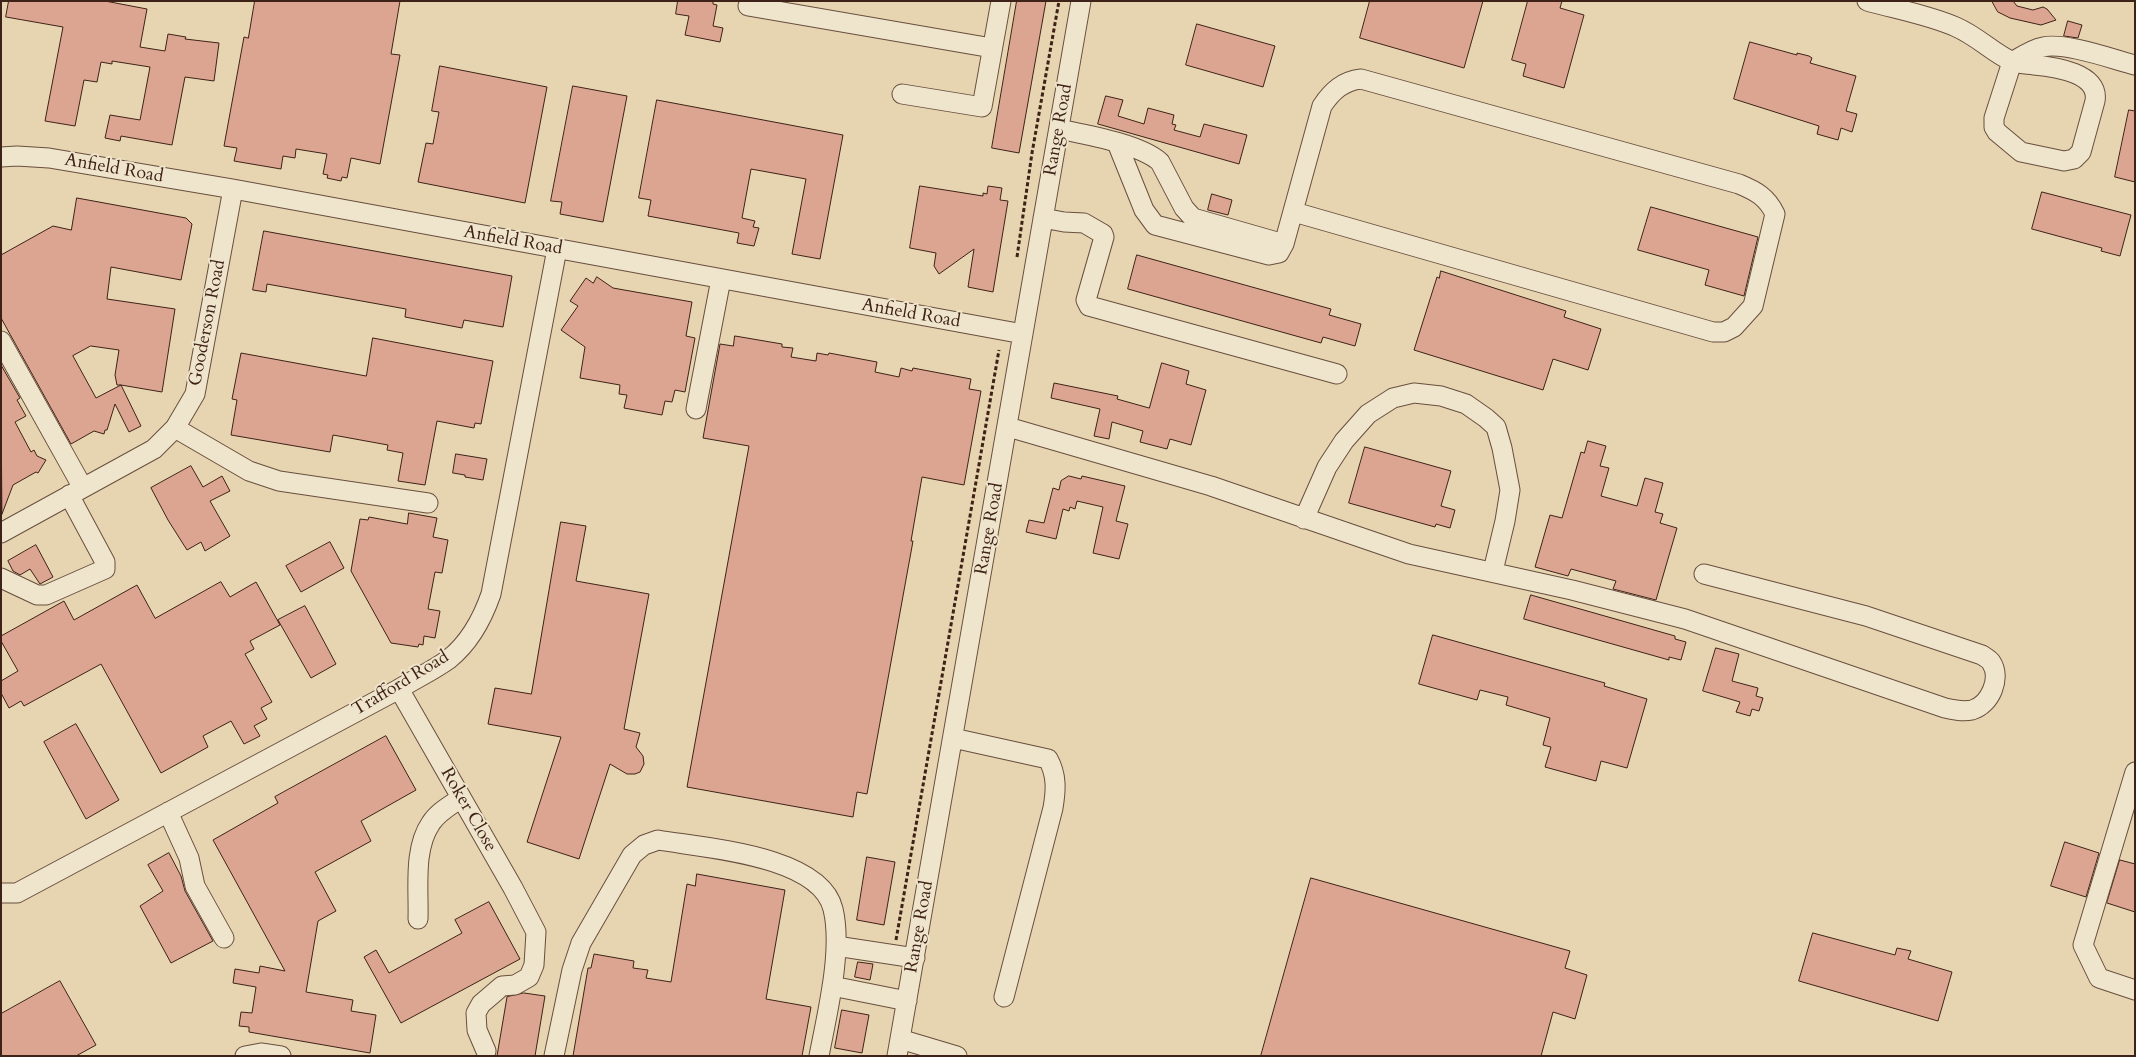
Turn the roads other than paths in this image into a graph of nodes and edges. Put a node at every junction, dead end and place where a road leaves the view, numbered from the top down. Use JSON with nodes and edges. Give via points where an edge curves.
{"nodes":[{"id":1,"x":1001,"y":1,"type":"edge"},
{"id":2,"x":1081,"y":1,"type":"edge"},
{"id":3,"x":1867,"y":1,"type":"edge"},
{"id":4,"x":748,"y":6,"type":"dead end"},
{"id":5,"x":992,"y":48,"type":"junction"},
{"id":6,"x":2012,"y":62,"type":"junction"},
{"id":7,"x":2135,"y":65,"type":"edge"},
{"id":8,"x":902,"y":94,"type":"dead end"},
{"id":9,"x":1059,"y":128,"type":"junction"},
{"id":10,"x":1117,"y":143,"type":"junction"},
{"id":11,"x":1,"y":157,"type":"edge"},
{"id":12,"x":233,"y":190,"type":"junction"},
{"id":13,"x":1294,"y":212,"type":"junction"},
{"id":14,"x":1043,"y":218,"type":"junction"},
{"id":15,"x":1284,"y":244,"type":"junction"},
{"id":16,"x":557,"y":249,"type":"junction"},
{"id":17,"x":720,"y":279,"type":"junction"},
{"id":18,"x":1023,"y":334,"type":"junction"},
{"id":19,"x":1,"y":341,"type":"edge"},
{"id":20,"x":1337,"y":374,"type":"dead end"},
{"id":21,"x":696,"y":409,"type":"dead end"},
{"id":22,"x":175,"y":428,"type":"junction"},
{"id":23,"x":1008,"y":428,"type":"junction"},
{"id":24,"x":76,"y":492,"type":"junction"},
{"id":25,"x":428,"y":503,"type":"dead end"},
{"id":26,"x":1304,"y":518,"type":"junction"},
{"id":27,"x":1,"y":533,"type":"edge"},
{"id":28,"x":1493,"y":572,"type":"junction"},
{"id":29,"x":1704,"y":574,"type":"dead end"},
{"id":30,"x":1,"y":578,"type":"edge"},
{"id":31,"x":398,"y":689,"type":"junction"},
{"id":32,"x":953,"y":738,"type":"junction"},
{"id":33,"x":2135,"y":772,"type":"edge"},
{"id":34,"x":461,"y":798,"type":"junction"},
{"id":35,"x":168,"y":812,"type":"junction"},
{"id":36,"x":1,"y":893,"type":"edge"},
{"id":37,"x":418,"y":919,"type":"dead end"},
{"id":38,"x":224,"y":938,"type":"dead end"},
{"id":39,"x":836,"y":946,"type":"junction"},
{"id":40,"x":914,"y":958,"type":"junction"},
{"id":41,"x":832,"y":986,"type":"junction"},
{"id":42,"x":2135,"y":990,"type":"edge"},
{"id":43,"x":1004,"y":997,"type":"dead end"},
{"id":44,"x":907,"y":1001,"type":"junction"},
{"id":45,"x":899,"y":1048,"type":"edge"},
{"id":46,"x":486,"y":1051,"type":"dead end"},
{"id":47,"x":245,"y":1056,"type":"edge"},
{"id":48,"x":281,"y":1056,"type":"edge"},
{"id":49,"x":554,"y":1056,"type":"edge"},
{"id":50,"x":819,"y":1056,"type":"edge"},
{"id":51,"x":957,"y":1056,"type":"edge"}],
"edges":[{"from":1,"to":5,"type":"street"},
{"from":2,"to":9,"type":"street","name":"Range Road"},
{"from":3,"to":6,"type":"street","via":[[1954,26],[1980,39]]},
{"from":4,"to":5,"type":"street"},
{"from":5,"to":8,"type":"street","via":[[982,107]]},
{"from":6,"to":6,"type":"street","via":[[2044,66],[2083,77],[2093,85],[2095,102],[2081,152],[2074,159],[2064,161],[2021,152],[1997,132],[1994,118]]},
{"from":6,"to":7,"type":"street","via":[[2045,46]]},
{"from":9,"to":10,"type":"street"},
{"from":9,"to":14,"type":"street","name":"Range Road"},
{"from":10,"to":15,"type":"street","via":[[1160,162],[1184,208],[1193,218]]},
{"from":10,"to":15,"type":"street","via":[[1144,210],[1155,225],[1269,255],[1279,253]]},
{"from":11,"to":12,"type":"street","name":"Anfield Road","via":[[49,158]]},
{"from":12,"to":16,"type":"street","name":"Anfield Road"},
{"from":12,"to":22,"type":"street","name":"Gooderson Road","via":[[195,394]]},
{"from":13,"to":13,"type":"street","via":[[1322,106],[1341,86],[1350,80],[1361,79],[1739,184],[1765,198],[1775,214],[1753,306],[1734,327],[1724,332],[1713,332]]},
{"from":13,"to":15,"type":"street"},
{"from":14,"to":18,"type":"street","name":"Range Road"},
{"from":14,"to":20,"type":"street","via":[[1064,222],[1082,233],[1103,234],[1086,300],[1089,306]]},
{"from":16,"to":17,"type":"street","name":"Anfield Road"},
{"from":16,"to":31,"type":"street","name":"Trafford Road","via":[[491,594],[477,626],[450,658]]},
{"from":17,"to":18,"type":"street","name":"Anfield Road"},
{"from":17,"to":21,"type":"street"},
{"from":18,"to":23,"type":"street","name":"Range Road"},
{"from":19,"to":24,"type":"street"},
{"from":22,"to":24,"type":"street","name":"Gooderson Road","via":[[154,449]]},
{"from":22,"to":25,"type":"street","via":[[249,471],[279,481]]},
{"from":23,"to":26,"type":"street","via":[[1211,486]]},
{"from":23,"to":32,"type":"street","name":"Range Road"},
{"from":24,"to":27,"type":"street","name":"Gooderson Road"},
{"from":24,"to":30,"type":"street","via":[[105,569],[46,595],[37,595]]},
{"from":26,"to":28,"type":"street","via":[[1409,554]]},
{"from":26,"to":28,"type":"street","via":[[1327,467],[1368,414],[1393,398],[1414,393],[1441,396],[1466,404],[1496,427],[1510,490]]},
{"from":28,"to":29,"type":"street","via":[[1685,619],[1945,708],[1963,712],[1974,709],[1985,703],[1991,693],[1995,672],[1991,662],[1982,655],[1866,616]]},
{"from":31,"to":34,"type":"street","name":"Roker Close"},
{"from":31,"to":35,"type":"street","name":"Trafford Road"},
{"from":32,"to":40,"type":"street","name":"Range Road"},
{"from":32,"to":43,"type":"street","via":[[1048,759],[1053,769],[1056,794],[1053,808]]},
{"from":33,"to":42,"type":"street","via":[[2083,945],[2099,978]]},
{"from":34,"to":37,"type":"street","via":[[431,822],[426,834],[420,852]]},
{"from":34,"to":46,"type":"street","name":"Roker Close","via":[[536,932],[534,965],[529,977],[515,985],[502,986],[480,1004],[476,1013],[477,1030]]},
{"from":35,"to":36,"type":"street","name":"Trafford Road","via":[[17,893]]},
{"from":35,"to":38,"type":"street","via":[[189,858],[195,886]]},
{"from":39,"to":40,"type":"street"},
{"from":39,"to":41,"type":"street"},
{"from":39,"to":49,"type":"street","via":[[833,909],[827,894],[793,869],[758,856],[658,840],[651,842],[638,849],[628,861],[581,943]]},
{"from":40,"to":44,"type":"street","name":"Range Road"},
{"from":41,"to":44,"type":"street"},
{"from":41,"to":50,"type":"street"},
{"from":44,"to":45,"type":"street","name":"Range Road"},
{"from":45,"to":51,"type":"street"},
{"from":47,"to":48,"type":"street","via":[[261,1053]]}]}
